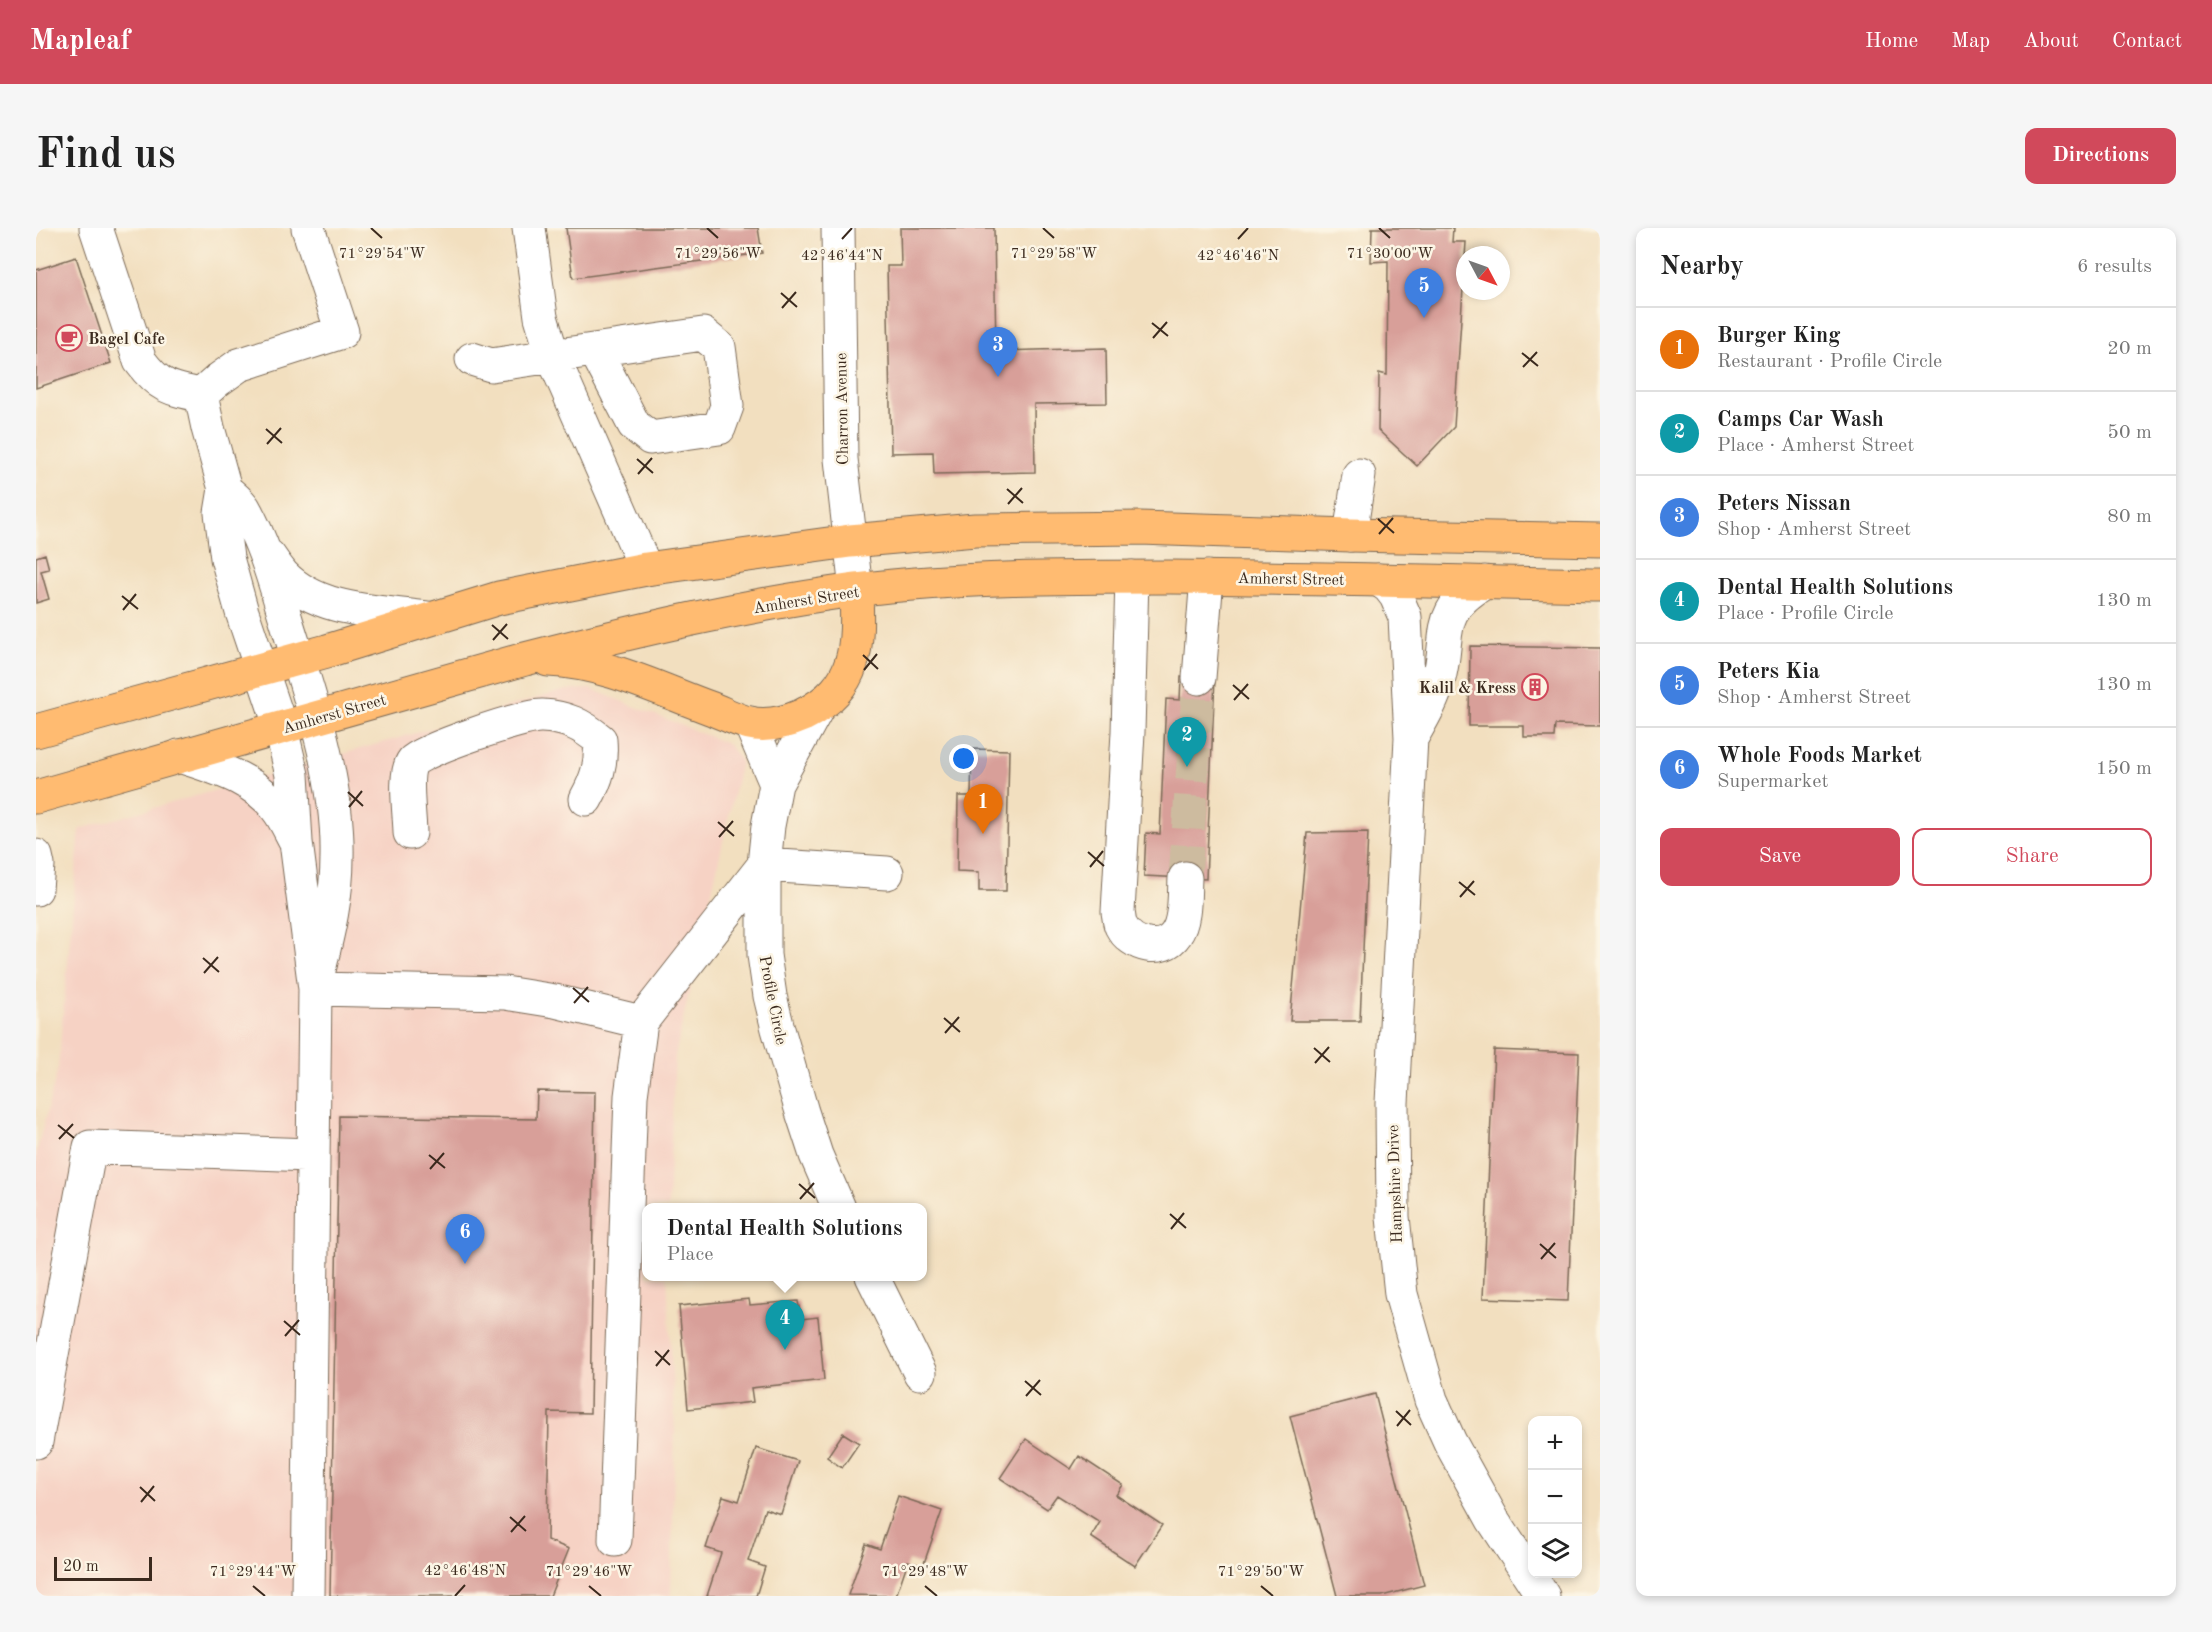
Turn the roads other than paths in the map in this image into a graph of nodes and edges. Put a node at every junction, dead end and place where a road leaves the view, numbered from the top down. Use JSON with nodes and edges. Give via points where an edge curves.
{"nodes":[{"id":1,"x":96,"y":228,"type":"edge"},
{"id":2,"x":308,"y":228,"type":"edge"},
{"id":3,"x":529,"y":228,"type":"edge"},
{"id":4,"x":838,"y":228,"type":"edge"},
{"id":5,"x":595,"y":350,"type":"dead end"},
{"id":6,"x":553,"y":357,"type":"junction"},
{"id":7,"x":472,"y":359,"type":"dead end"},
{"id":8,"x":201,"y":395,"type":"junction"},
{"id":9,"x":1359,"y":476,"type":"dead end"},
{"id":10,"x":225,"y":489,"type":"junction"},
{"id":11,"x":1350,"y":535,"type":"junction"},
{"id":12,"x":1600,"y":540,"type":"edge"},
{"id":13,"x":850,"y":541,"type":"junction"},
{"id":14,"x":265,"y":552,"type":"junction"},
{"id":15,"x":646,"y":569,"type":"junction"},
{"id":16,"x":1132,"y":577,"type":"junction"},
{"id":17,"x":1207,"y":577,"type":"junction"},
{"id":18,"x":1379,"y":580,"type":"junction"},
{"id":19,"x":1485,"y":582,"type":"junction"},
{"id":20,"x":1600,"y":585,"type":"edge"},
{"id":21,"x":856,"y":590,"type":"junction"},
{"id":22,"x":428,"y":618,"type":"junction"},
{"id":23,"x":298,"y":658,"type":"junction"},
{"id":24,"x":525,"y":659,"type":"junction"},
{"id":25,"x":261,"y":668,"type":"junction"},
{"id":26,"x":1199,"y":678,"type":"tunnel mouth"},
{"id":27,"x":818,"y":707,"type":"junction"},
{"id":28,"x":315,"y":719,"type":"junction"},
{"id":29,"x":750,"y":723,"type":"junction"},
{"id":30,"x":281,"y":728,"type":"junction"},
{"id":31,"x":36,"y":731,"type":"edge"},
{"id":32,"x":1412,"y":738,"type":"junction"},
{"id":33,"x":179,"y":756,"type":"junction"},
{"id":34,"x":776,"y":783,"type":"junction"},
{"id":35,"x":36,"y":797,"type":"edge"},
{"id":36,"x":586,"y":799,"type":"dead end"},
{"id":37,"x":410,"y":833,"type":"dead end"},
{"id":38,"x":296,"y":842,"type":"junction"},
{"id":39,"x":36,"y":856,"type":"edge"},
{"id":40,"x":764,"y":865,"type":"junction"},
{"id":41,"x":887,"y":873,"type":"dead end"},
{"id":42,"x":1185,"y":878,"type":"tunnel mouth"},
{"id":43,"x":36,"y":889,"type":"edge"},
{"id":44,"x":315,"y":989,"type":"junction"},
{"id":45,"x":641,"y":1022,"type":"junction"},
{"id":46,"x":311,"y":1155,"type":"junction"},
{"id":47,"x":837,"y":1203,"type":"edge"},
{"id":48,"x":874,"y":1281,"type":"edge"},
{"id":49,"x":920,"y":1373,"type":"dead end"},
{"id":50,"x":36,"y":1442,"type":"edge"},
{"id":51,"x":615,"y":1540,"type":"dead end"},
{"id":52,"x":308,"y":1596,"type":"edge"},
{"id":53,"x":1543,"y":1596,"type":"edge"}],
"edges":[{"from":1,"to":8,"type":"street","via":[[140,361],[152,377],[172,389]]},
{"from":2,"to":8,"type":"street","via":[[342,332],[239,365]]},
{"from":3,"to":6,"type":"street","via":[[541,317]]},
{"from":4,"to":13,"type":"street","name":"Charron Avenue","via":[[842,459]]},
{"from":5,"to":6,"type":"street"},
{"from":6,"to":7,"type":"street","via":[[491,365]]},
{"from":6,"to":15,"type":"street"},
{"from":8,"to":10,"type":"street"},
{"from":9,"to":11,"type":"street"},
{"from":10,"to":14,"type":"street","via":[[243,506]]},
{"from":10,"to":25,"type":"street","via":[[221,513],[227,558]]},
{"from":11,"to":12,"type":"highway"},
{"from":11,"to":13,"type":"highway","via":[[1140,528],[975,530]]},
{"from":13,"to":15,"type":"highway"},
{"from":13,"to":21,"type":"street","name":"Charron Avenue"},
{"from":14,"to":22,"type":"street","via":[[284,575],[323,601]]},
{"from":14,"to":23,"type":"street"},
{"from":15,"to":22,"type":"highway","via":[[499,598]]},
{"from":16,"to":17,"type":"highway","name":"Amherst Street"},
{"from":16,"to":21,"type":"highway","name":"Amherst Street","via":[[1015,578]]},
{"from":16,"to":42,"type":"street","via":[[1118,912],[1121,926],[1132,940],[1158,945],[1170,941],[1177,933],[1182,920]]},
{"from":17,"to":18,"type":"highway","name":"Amherst Street"},
{"from":17,"to":26,"type":"street"},
{"from":18,"to":19,"type":"highway","name":"Amherst Street"},
{"from":18,"to":32,"type":"street","name":"Hampshire Drive","via":[[1396,596],[1404,617]]},
{"from":19,"to":20,"type":"highway","name":"Amherst Street"},
{"from":19,"to":32,"type":"street","name":"Hampshire Drive","via":[[1455,605],[1446,627],[1438,683]]},
{"from":21,"to":24,"type":"highway","name":"Amherst Street","via":[[684,620]]},
{"from":21,"to":27,"type":"highway","via":[[856,647],[851,667],[830,698]]},
{"from":22,"to":23,"type":"highway"},
{"from":23,"to":25,"type":"highway"},
{"from":23,"to":28,"type":"street"},
{"from":24,"to":28,"type":"highway","name":"Amherst Street"},
{"from":24,"to":29,"type":"highway","via":[[565,660],[599,667]]},
{"from":25,"to":30,"type":"street"},
{"from":25,"to":31,"type":"highway"},
{"from":27,"to":29,"type":"highway","via":[[781,723]]},
{"from":27,"to":34,"type":"street","name":"Profile Circle"},
{"from":28,"to":30,"type":"highway","name":"Amherst Street"},
{"from":28,"to":44,"type":"street","via":[[335,812],[338,857],[334,908]]},
{"from":29,"to":34,"type":"street"},
{"from":30,"to":33,"type":"highway","name":"Amherst Street"},
{"from":30,"to":38,"type":"street","via":[[292,776]]},
{"from":32,"to":53,"type":"street","name":"Hampshire Drive","via":[[1392,1102],[1393,1217],[1401,1294],[1431,1400],[1450,1442],[1493,1520]]},
{"from":33,"to":35,"type":"highway","name":"Amherst Street"},
{"from":33,"to":38,"type":"street","via":[[236,776],[256,790],[279,812]]},
{"from":34,"to":40,"type":"street","name":"Profile Circle"},
{"from":36,"to":37,"type":"street","via":[[602,758],[600,740],[584,726],[540,716],[436,748],[414,759],[408,770]]},
{"from":38,"to":44,"type":"street"},
{"from":39,"to":43,"type":"street"},
{"from":40,"to":41,"type":"street"},
{"from":40,"to":45,"type":"street"},
{"from":40,"to":47,"type":"street","name":"Profile Circle","via":[[764,955],[770,996],[812,1144]]},
{"from":44,"to":45,"type":"street","via":[[505,993]]},
{"from":44,"to":46,"type":"street"},
{"from":45,"to":51,"type":"street","via":[[631,1096]]},
{"from":46,"to":50,"type":"street","via":[[90,1147]]},
{"from":46,"to":52,"type":"street"},
{"from":48,"to":49,"type":"street"}]}
